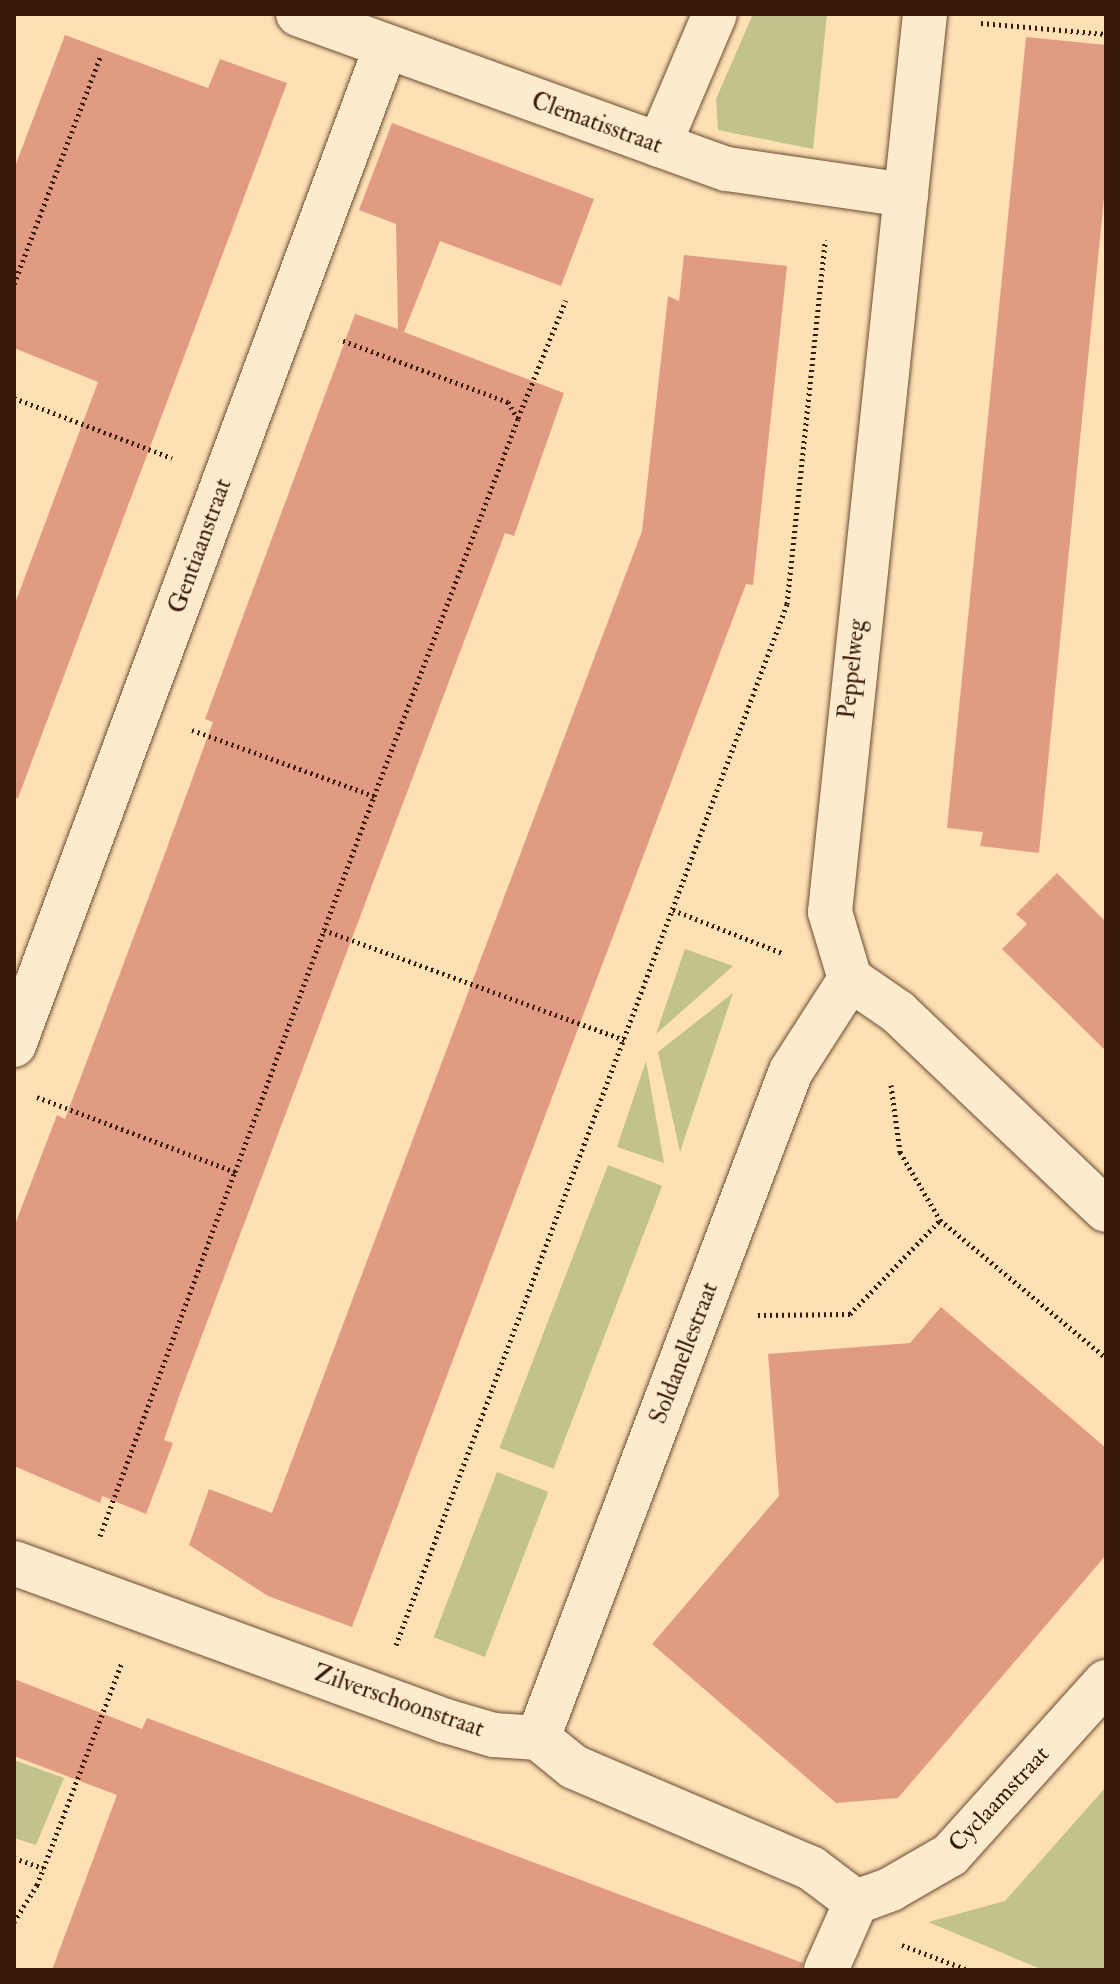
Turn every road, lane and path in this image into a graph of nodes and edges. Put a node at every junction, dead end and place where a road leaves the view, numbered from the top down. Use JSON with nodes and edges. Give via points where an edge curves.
{"nodes":[{"id":1,"x":298,"y":14,"type":"edge"},
{"id":2,"x":715,"y":14,"type":"edge"},
{"id":3,"x":924,"y":16,"type":"edge"},
{"id":4,"x":1106,"y":34,"type":"edge"},
{"id":5,"x":386,"y":47,"type":"junction"},
{"id":6,"x":101,"y":55,"type":"dead end"},
{"id":7,"x":659,"y":145,"type":"junction"},
{"id":8,"x":831,"y":182,"type":"junction"},
{"id":9,"x":906,"y":195,"type":"junction"},
{"id":10,"x":14,"y":284,"type":"edge"},
{"id":11,"x":566,"y":300,"type":"dead end"},
{"id":12,"x":285,"y":318,"type":"junction"},
{"id":13,"x":14,"y":398,"type":"edge"},
{"id":14,"x":518,"y":419,"type":"junction"},
{"id":15,"x":225,"y":479,"type":"junction"},
{"id":16,"x":138,"y":710,"type":"junction"},
{"id":17,"x":374,"y":796,"type":"junction"},
{"id":18,"x":673,"y":910,"type":"junction"},
{"id":19,"x":324,"y":930,"type":"junction"},
{"id":20,"x":850,"y":979,"type":"junction"},
{"id":21,"x":821,"y":1019,"type":"junction"},
{"id":22,"x":624,"y":1040,"type":"junction"},
{"id":23,"x":14,"y":1045,"type":"edge"},
{"id":24,"x":29,"y":1094,"type":"dead end"},
{"id":25,"x":235,"y":1172,"type":"junction"},
{"id":26,"x":1106,"y":1210,"type":"edge"},
{"id":27,"x":940,"y":1220,"type":"junction"},
{"id":28,"x":702,"y":1304,"type":"junction"},
{"id":29,"x":1106,"y":1358,"type":"edge"},
{"id":30,"x":99,"y":1539,"type":"dead end"},
{"id":31,"x":14,"y":1563,"type":"edge"},
{"id":32,"x":140,"y":1607,"type":"junction"},
{"id":33,"x":1106,"y":1682,"type":"edge"},
{"id":34,"x":377,"y":1694,"type":"junction"},
{"id":35,"x":538,"y":1738,"type":"junction"},
{"id":36,"x":14,"y":1858,"type":"edge"},
{"id":37,"x":43,"y":1868,"type":"junction"},
{"id":38,"x":853,"y":1914,"type":"junction"},
{"id":39,"x":14,"y":1922,"type":"edge"},
{"id":40,"x":826,"y":1970,"type":"edge"},
{"id":41,"x":968,"y":1970,"type":"edge"}],
"edges":[{"from":1,"to":5,"type":"street","name":"Clematisstraat"},
{"from":2,"to":7,"type":"street"},
{"from":3,"to":4,"type":"path"},
{"from":3,"to":9,"type":"street","name":"Peppelweg"},
{"from":5,"to":7,"type":"street","name":"Clematisstraat"},
{"from":5,"to":12,"type":"street","name":"Gentiaanstraat"},
{"from":6,"to":10,"type":"path"},
{"from":7,"to":8,"type":"street","name":"Clematisstraat","via":[[727,169]]},
{"from":8,"to":9,"type":"street","name":"Clematisstraat"},
{"from":8,"to":18,"type":"path","via":[[787,604]]},
{"from":9,"to":20,"type":"street","name":"Peppelweg","via":[[832,860],[830,912]]},
{"from":11,"to":14,"type":"path"},
{"from":12,"to":14,"type":"path","via":[[508,402]]},
{"from":12,"to":15,"type":"street","name":"Gentiaanstraat"},
{"from":13,"to":15,"type":"path"},
{"from":14,"to":17,"type":"path"},
{"from":15,"to":16,"type":"street","name":"Gentiaanstraat"},
{"from":16,"to":17,"type":"path"},
{"from":16,"to":23,"type":"street","name":"Gentiaanstraat"},
{"from":17,"to":19,"type":"path"},
{"from":18,"to":20,"type":"path"},
{"from":18,"to":22,"type":"path"},
{"from":19,"to":22,"type":"path"},
{"from":19,"to":25,"type":"path"},
{"from":20,"to":21,"type":"street","name":"Soldanellestraat"},
{"from":20,"to":26,"type":"street","via":[[898,1012]]},
{"from":21,"to":27,"type":"path","via":[[892,1087],[900,1152]]},
{"from":21,"to":28,"type":"street","name":"Soldanellestraat","via":[[791,1071]]},
{"from":22,"to":34,"type":"path"},
{"from":24,"to":25,"type":"path"},
{"from":25,"to":30,"type":"path"},
{"from":27,"to":28,"type":"path","via":[[850,1314],[743,1315]]},
{"from":27,"to":29,"type":"path"},
{"from":28,"to":35,"type":"street","name":"Soldanellestraat"},
{"from":31,"to":32,"type":"street","name":"Zilverschoonstraat"},
{"from":32,"to":34,"type":"street","name":"Zilverschoonstraat"},
{"from":32,"to":37,"type":"path"},
{"from":33,"to":38,"type":"street","name":"Cyclaamstraat","via":[[950,1855]]},
{"from":34,"to":35,"type":"street","name":"Zilverschoonstraat","via":[[494,1735]]},
{"from":35,"to":38,"type":"street","via":[[574,1767],[811,1868]]},
{"from":36,"to":37,"type":"path"},
{"from":37,"to":39,"type":"path"},
{"from":38,"to":40,"type":"street"},
{"from":38,"to":41,"type":"path"}]}
